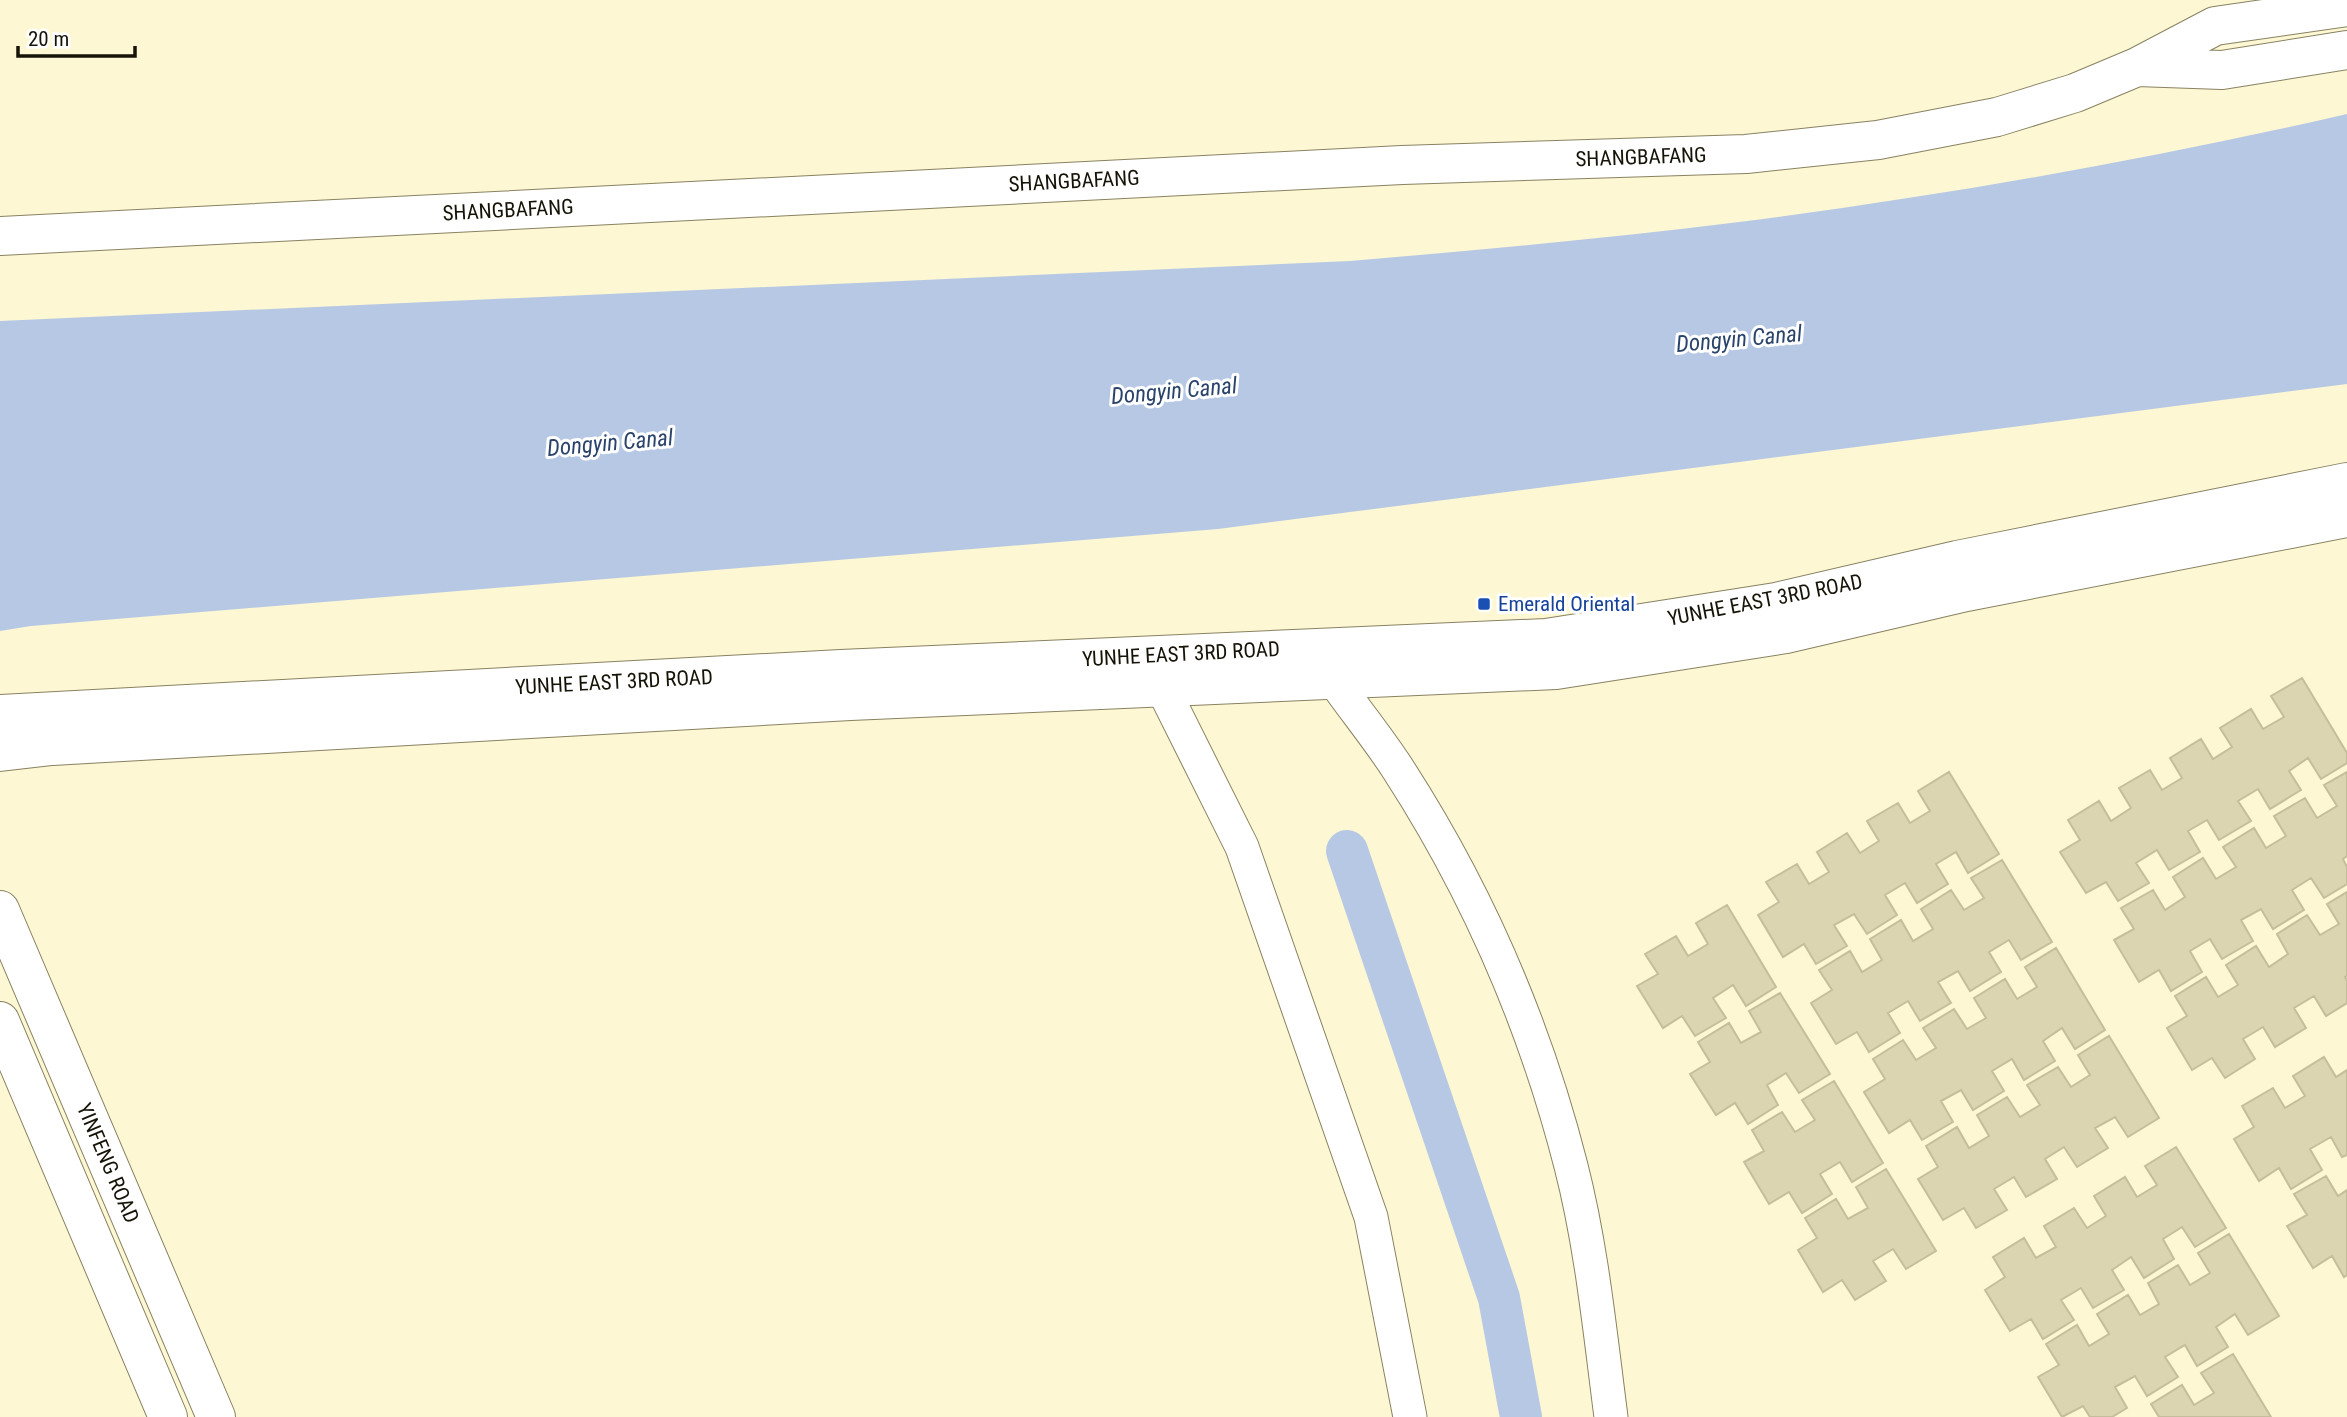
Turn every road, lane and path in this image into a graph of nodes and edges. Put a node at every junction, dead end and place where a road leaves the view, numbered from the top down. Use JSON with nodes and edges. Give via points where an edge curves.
{"nodes":[{"id":1,"x":2347,"y":7,"type":"edge"},
{"id":2,"x":2347,"y":50,"type":"edge"},
{"id":3,"x":2137,"y":67,"type":"junction"},
{"id":4,"x":0,"y":236,"type":"edge"},
{"id":5,"x":2347,"y":482,"type":"edge"},
{"id":6,"x":2347,"y":518,"type":"edge"},
{"id":7,"x":1154,"y":672,"type":"junction"},
{"id":8,"x":1333,"y":679,"type":"junction"},
{"id":9,"x":0,"y":714,"type":"edge"},
{"id":10,"x":0,"y":752,"type":"edge"},
{"id":11,"x":0,"y":910,"type":"edge"},
{"id":12,"x":0,"y":1021,"type":"edge"},
{"id":13,"x":168,"y":1417,"type":"edge"},
{"id":14,"x":216,"y":1417,"type":"edge"},
{"id":15,"x":1410,"y":1417,"type":"edge"},
{"id":16,"x":1611,"y":1417,"type":"edge"}],
"edges":[{"from":1,"to":3,"type":"street","name":"SHANGBAFANG","via":[[2215,26]]},
{"from":2,"to":3,"type":"street","name":"SHANGBAFANG","via":[[2222,70]]},
{"from":3,"to":4,"type":"street","name":"SHANGBAFANG","via":[[2075,93],[1997,117],[1878,140],[1746,153],[1402,165]]},
{"from":5,"to":7,"type":"street","name":"YUNHE EAST 3RD ROAD","via":[[1957,560],[1776,602],[1546,638]]},
{"from":6,"to":8,"type":"street","name":"YUNHE EAST 3RD ROAD","via":[[1966,592],[1786,634],[1570,668]]},
{"from":7,"to":8,"type":"street","name":"YUNHE EAST 3RD ROAD"},
{"from":7,"to":9,"type":"street","name":"YUNHE EAST 3RD ROAD","via":[[841,669]]},
{"from":7,"to":10,"type":"street","name":"YUNHE EAST 3RD ROAD","via":[[767,706]]},
{"from":7,"to":15,"type":"street","via":[[1242,847],[1371,1217]]},
{"from":8,"to":16,"type":"street","via":[[1398,768],[1453,862],[1502,960],[1541,1062],[1571,1168],[1592,1275]]},
{"from":11,"to":14,"type":"street","name":"YINFENG ROAD"},
{"from":12,"to":13,"type":"street","name":"YINFENG ROAD"}]}
